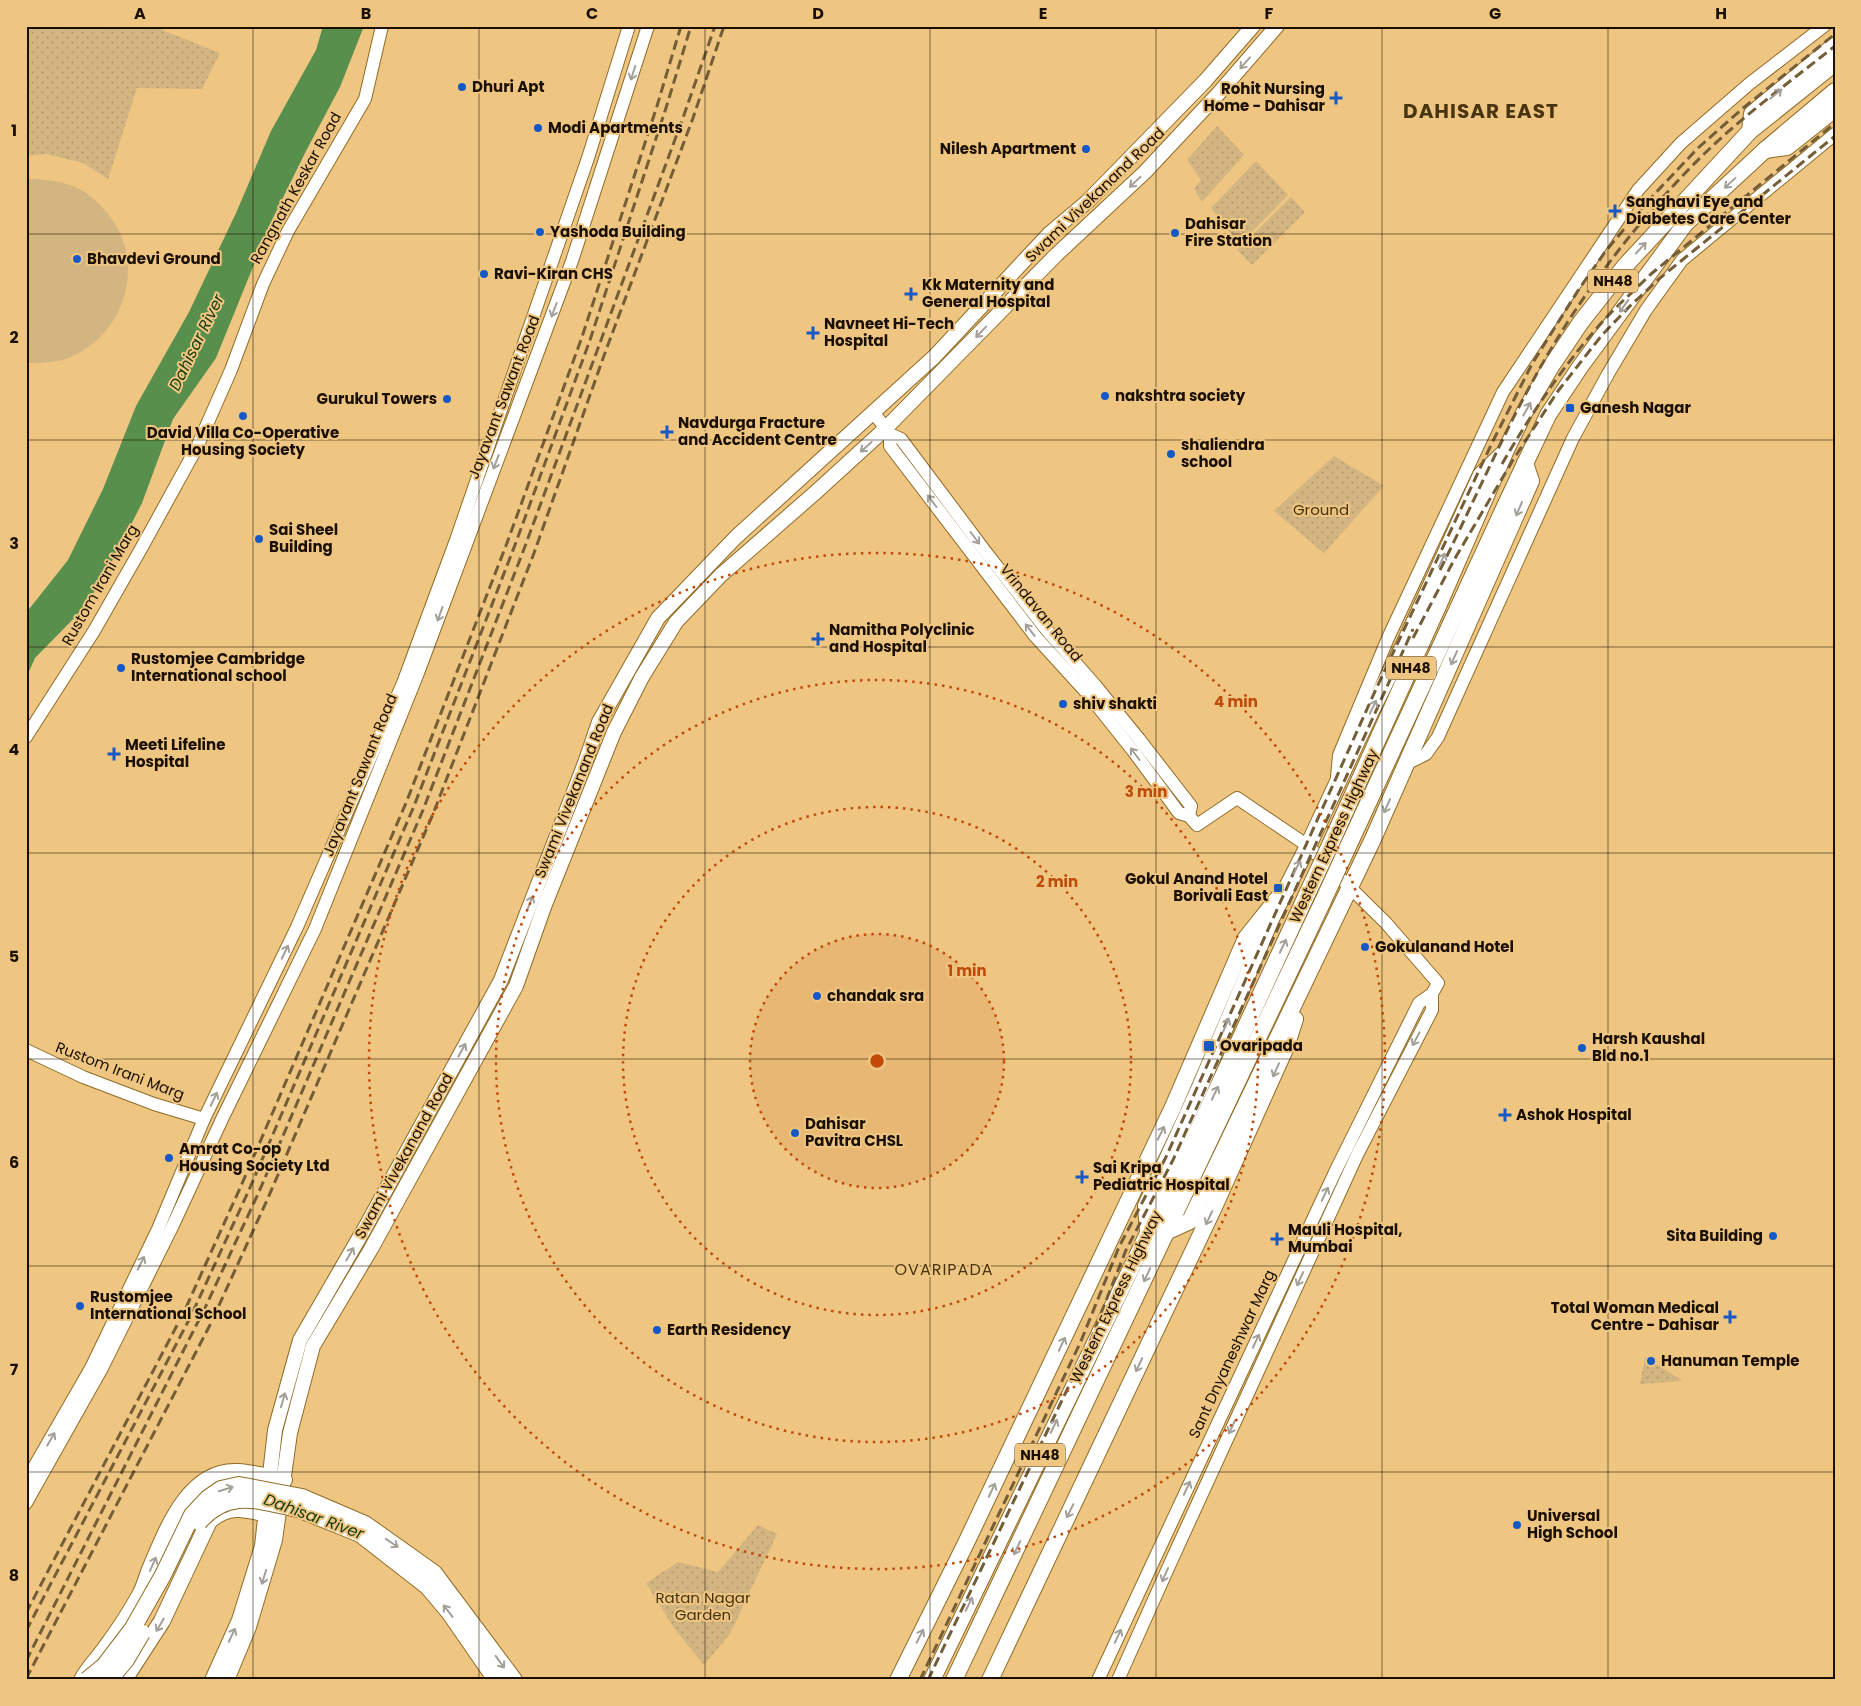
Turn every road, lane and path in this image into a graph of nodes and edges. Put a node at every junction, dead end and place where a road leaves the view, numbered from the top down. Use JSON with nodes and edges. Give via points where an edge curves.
{"nodes":[{"id":1,"x":382,"y":26,"type":"edge"},
{"id":2,"x":630,"y":26,"type":"edge"},
{"id":3,"x":648,"y":26,"type":"edge"},
{"id":4,"x":1253,"y":26,"type":"edge"},
{"id":5,"x":1277,"y":26,"type":"edge"},
{"id":6,"x":1824,"y":26,"type":"edge"},
{"id":7,"x":1835,"y":45,"type":"edge"},
{"id":8,"x":1835,"y":63,"type":"edge"},
{"id":9,"x":1835,"y":91,"type":"edge"},
{"id":10,"x":1835,"y":109,"type":"edge"},
{"id":11,"x":1750,"y":131,"type":"junction"},
{"id":12,"x":1835,"y":134,"type":"edge"},
{"id":13,"x":1765,"y":150,"type":"junction"},
{"id":14,"x":873,"y":412,"type":"junction"},
{"id":15,"x":888,"y":432,"type":"junction"},
{"id":16,"x":197,"y":447,"type":"joint"},
{"id":17,"x":1505,"y":452,"type":"junction"},
{"id":18,"x":1525,"y":463,"type":"junction"},
{"id":19,"x":26,"y":737,"type":"edge"},
{"id":20,"x":1406,"y":764,"type":"junction"},
{"id":21,"x":1336,"y":784,"type":"junction"},
{"id":22,"x":555,"y":839,"type":"junction"},
{"id":23,"x":570,"y":844,"type":"junction"},
{"id":24,"x":1308,"y":846,"type":"junction"},
{"id":25,"x":1339,"y":847,"type":"junction"},
{"id":26,"x":1349,"y":886,"type":"junction"},
{"id":27,"x":1286,"y":888,"type":"junction"},
{"id":28,"x":1315,"y":958,"type":"junction"},
{"id":29,"x":26,"y":1050,"type":"edge"},
{"id":30,"x":204,"y":1119,"type":"junction"},
{"id":31,"x":1342,"y":1174,"type":"junction"},
{"id":32,"x":1168,"y":1231,"type":"junction"},
{"id":33,"x":1148,"y":1232,"type":"junction"},
{"id":34,"x":277,"y":1478,"type":"junction"},
{"id":35,"x":26,"y":1481,"type":"edge"},
{"id":36,"x":26,"y":1503,"type":"edge"},
{"id":37,"x":271,"y":1523,"type":"junction"},
{"id":38,"x":82,"y":1680,"type":"edge"},
{"id":39,"x":87,"y":1680,"type":"edge"},
{"id":40,"x":109,"y":1680,"type":"edge"},
{"id":41,"x":122,"y":1680,"type":"edge"},
{"id":42,"x":212,"y":1680,"type":"edge"},
{"id":43,"x":226,"y":1680,"type":"edge"},
{"id":44,"x":496,"y":1680,"type":"edge"},
{"id":45,"x":514,"y":1680,"type":"edge"},
{"id":46,"x":898,"y":1680,"type":"edge"},
{"id":47,"x":932,"y":1680,"type":"edge"},
{"id":48,"x":954,"y":1680,"type":"edge"},
{"id":49,"x":990,"y":1680,"type":"edge"},
{"id":50,"x":1098,"y":1680,"type":"edge"},
{"id":51,"x":1118,"y":1680,"type":"edge"}],
"edges":[{"from":1,"to":16,"type":"street","name":"Rangnath Keskar Road","via":[[365,99],[284,240],[260,290],[232,370]]},
{"from":30,"to":2,"type":"street","name":"Jayavant Sawant Road","one_way":true,"via":[[297,926],[403,684],[588,158]]},
{"from":3,"to":36,"type":"street","name":"Jayavant Sawant Road","one_way":true,"via":[[572,261],[418,673],[315,929],[105,1363]]},
{"from":4,"to":14,"type":"main road","name":"Swami Vivekanand Road","via":[[1088,201],[1050,233],[934,357]]},
{"from":5,"to":15,"type":"main road","name":"Swami Vivekanand Road","one_way":true,"via":[[1145,172],[1056,255]]},
{"from":6,"to":21,"type":"street","via":[[1748,84],[1681,143],[1638,190],[1502,392],[1384,647],[1339,755]]},
{"from":11,"to":7,"type":"main road","one_way":true,"via":[[1752,114]]},
{"from":8,"to":11,"type":"main road","name":"Western Express Highway","number":"NH48"},
{"from":9,"to":13,"type":"main road","name":"Western Express Highway","number":"NH48"},
{"from":10,"to":13,"type":"main road","via":[[1787,147]]},
{"from":17,"to":11,"type":"main road","name":"Western Express Highway","number":"NH48","one_way":true,"via":[[1550,368],[1581,322],[1625,266]]},
{"from":12,"to":20,"type":"street","via":[[1682,260],[1646,310],[1573,438],[1438,737],[1426,754]]},
{"from":13,"to":18,"type":"main road","name":"Western Express Highway","number":"NH48","one_way":true,"via":[[1685,224],[1580,367],[1548,415]]},
{"from":14,"to":15,"type":"street","name":"Vrindavan Road"},
{"from":14,"to":22,"type":"main road","name":"Swami Vivekanand Road","via":[[736,537],[658,618],[598,722]]},
{"from":15,"to":23,"type":"main road","name":"Swami Vivekanand Road","one_way":true,"via":[[721,575],[676,622],[642,677],[614,732]]},
{"from":15,"to":24,"type":"street","name":"Vrindavan Road","via":[[890,446],[1036,636],[1160,777],[1178,813],[1193,821],[1237,798]]},
{"from":16,"to":19,"type":"street","name":"Rustom Irani Marg","via":[[94,631]]},
{"from":21,"to":17,"type":"main road","one_way":true,"via":[[1404,645],[1481,474]]},
{"from":17,"to":25,"type":"main road","name":"Western Express Highway","number":"NH48"},
{"from":18,"to":20,"type":"main road","one_way":true,"via":[[1531,481]]},
{"from":18,"to":25,"type":"main road","name":"Western Express Highway","number":"NH48"},
{"from":20,"to":26,"type":"main road","one_way":true},
{"from":21,"to":24,"type":"main road"},
{"from":22,"to":23,"type":"main road"},
{"from":34,"to":22,"type":"main road","name":"Swami Vivekanand Road","one_way":true,"via":[[273,1448],[275,1430],[300,1340],[500,980]]},
{"from":23,"to":34,"type":"main road","name":"Swami Vivekanand Road","via":[[516,986],[371,1249],[313,1346],[290,1433],[288,1454]]},
{"from":24,"to":26,"type":"street"},
{"from":27,"to":24,"type":"main road","one_way":true},
{"from":25,"to":32,"type":"main road","name":"Western Express Highway","number":"NH48","bridge":true,"via":[[1323,901]]},
{"from":33,"to":25,"type":"main road","name":"Western Express Highway","number":"NH48","one_way":true,"bridge":true,"via":[[1308,892]]},
{"from":26,"to":28,"type":"main road"},
{"from":26,"to":31,"type":"street","name":"Sant Dnyaneshwar Marg","via":[[1386,923],[1435,988],[1432,1010]]},
{"from":33,"to":27,"type":"main road","one_way":true,"via":[[1146,1206]]},
{"from":46,"to":27,"type":"main road","one_way":true,"via":[[1173,1107],[1246,938]]},
{"from":28,"to":32,"type":"main road","via":[[1190,1222]]},
{"from":28,"to":49,"type":"main road","one_way":true,"via":[[1286,1047],[1214,1207]]},
{"from":29,"to":30,"type":"street","name":"Rustom Irani Marg","via":[[92,1080]]},
{"from":35,"to":30,"type":"street","name":"Jayavant Sawant Road","one_way":true,"via":[[93,1363],[158,1228]]},
{"from":50,"to":31,"type":"street","name":"Sant Dnyaneshwar Marg","one_way":true},
{"from":31,"to":51,"type":"street","name":"Sant Dnyaneshwar Marg","one_way":true},
{"from":32,"to":48,"type":"main road","name":"Western Express Highway","number":"NH48","one_way":true},
{"from":47,"to":33,"type":"main road","name":"Western Express Highway","number":"NH48","one_way":true},
{"from":34,"to":37,"type":"main road","bridge":true},
{"from":38,"to":34,"type":"main road","one_way":true,"via":[[121,1628],[142,1592],[179,1508],[189,1494],[222,1474],[237,1472]]},
{"from":37,"to":41,"type":"main road","one_way":true,"via":[[232,1508],[209,1520],[162,1622]]},
{"from":42,"to":37,"type":"main road","one_way":true,"via":[[239,1620]]},
{"from":37,"to":43,"type":"main road","one_way":true,"via":[[275,1540],[249,1627]]},
{"from":39,"to":45,"type":"main road","one_way":true,"bridge":true,"via":[[104,1666],[133,1628],[192,1515],[221,1489],[239,1485],[302,1497],[365,1524],[404,1551],[434,1573]]},
{"from":44,"to":40,"type":"main road","one_way":true,"bridge":true,"via":[[428,1587],[360,1534],[298,1509],[245,1498],[223,1503],[209,1511],[195,1526],[138,1640]]}]}
